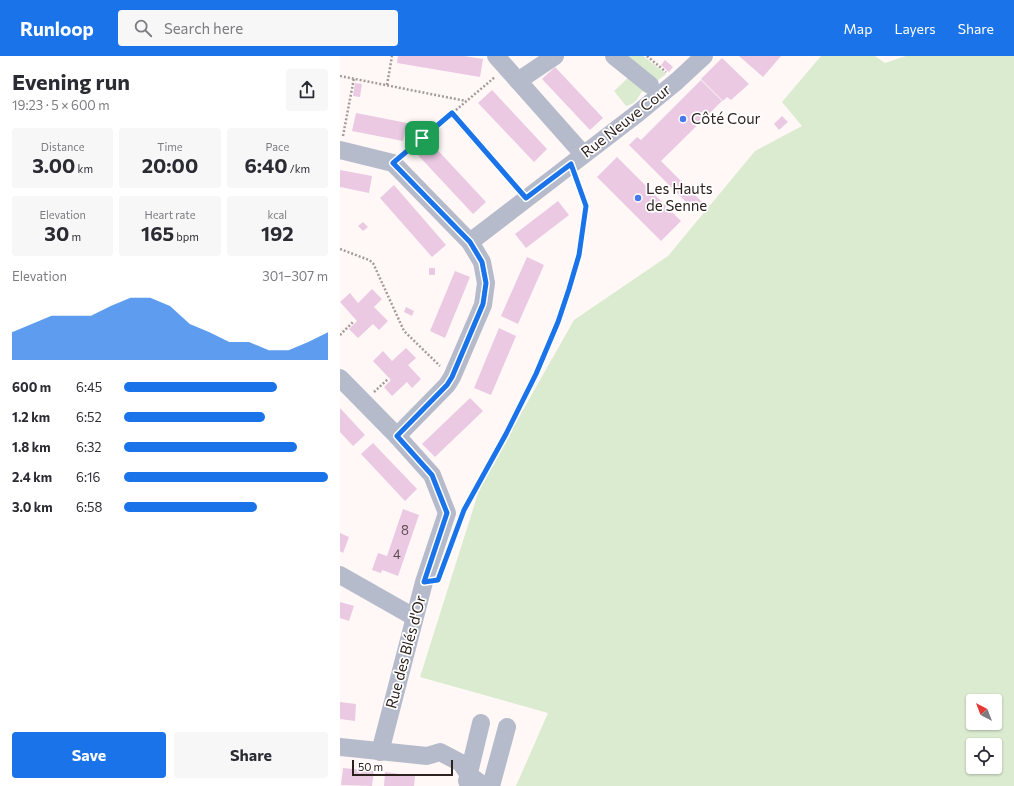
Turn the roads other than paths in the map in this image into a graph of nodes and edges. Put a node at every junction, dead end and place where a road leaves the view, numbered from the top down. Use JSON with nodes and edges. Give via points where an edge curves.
{"nodes":[{"id":1,"x":555,"y":56,"type":"edge"},
{"id":2,"x":614,"y":56,"type":"edge"},
{"id":3,"x":704,"y":56,"type":"edge"},
{"id":4,"x":507,"y":68,"type":"edge"},
{"id":5,"x":650,"y":85,"type":"dead end"},
{"id":6,"x":340,"y":150,"type":"edge"},
{"id":7,"x":577,"y":159,"type":"junction"},
{"id":8,"x":470,"y":242,"type":"junction"},
{"id":9,"x":340,"y":378,"type":"edge"},
{"id":10,"x":397,"y":436,"type":"junction"},
{"id":11,"x":340,"y":574,"type":"edge"},
{"id":12,"x":414,"y":617,"type":"junction"},
{"id":13,"x":481,"y":723,"type":"dead end"},
{"id":14,"x":507,"y":727,"type":"dead end"},
{"id":15,"x":340,"y":747,"type":"edge"},
{"id":16,"x":380,"y":752,"type":"junction"},
{"id":17,"x":468,"y":780,"type":"edge"},
{"id":18,"x":484,"y":786,"type":"edge"},
{"id":19,"x":491,"y":786,"type":"edge"}],
"edges":[{"from":1,"to":4,"type":"street"},
{"from":2,"to":5,"type":"street"},
{"from":3,"to":7,"type":"street","name":"Rue Neuve Cour","via":[[677,81]]},
{"from":4,"to":7,"type":"street"},
{"from":6,"to":8,"type":"street","via":[[393,163]]},
{"from":7,"to":8,"type":"street","name":"Rue Neuve Cour"},
{"from":8,"to":10,"type":"street","via":[[482,262],[486,283],[483,304],[447,385]]},
{"from":9,"to":10,"type":"street","name":"Rue des Blés d'Or"},
{"from":10,"to":12,"type":"street","name":"Rue des Blés d'Or","via":[[432,475],[447,513]]},
{"from":11,"to":12,"type":"street"},
{"from":12,"to":16,"type":"street","name":"Rue des Blés d'Or"},
{"from":13,"to":17,"type":"street"},
{"from":14,"to":19,"type":"street"},
{"from":15,"to":16,"type":"street"},
{"from":16,"to":17,"type":"street","via":[[427,756]]},
{"from":17,"to":18,"type":"street"}]}
